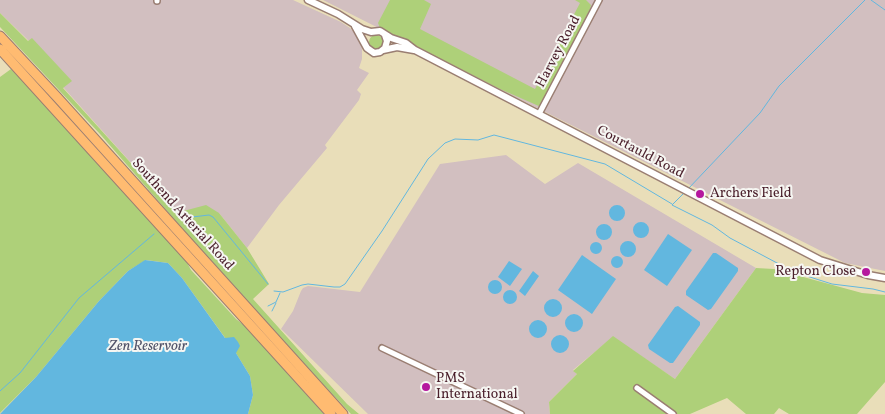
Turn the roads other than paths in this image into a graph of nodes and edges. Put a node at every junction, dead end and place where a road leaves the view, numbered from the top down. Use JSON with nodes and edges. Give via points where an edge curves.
{"nodes":[{"id":1,"x":308,"y":0,"type":"edge"},
{"id":2,"x":600,"y":0,"type":"edge"},
{"id":3,"x":354,"y":25,"type":"junction"},
{"id":4,"x":371,"y":32,"type":"junction"},
{"id":5,"x":385,"y":35,"type":"junction"},
{"id":6,"x":0,"y":36,"type":"edge"},
{"id":7,"x":364,"y":43,"type":"junction"},
{"id":8,"x":0,"y":49,"type":"edge"},
{"id":9,"x":383,"y":50,"type":"junction"},
{"id":10,"x":415,"y":50,"type":"junction"},
{"id":11,"x":538,"y":114,"type":"junction"},
{"id":12,"x":885,"y":278,"type":"edge"},
{"id":13,"x":382,"y":348,"type":"dead end"},
{"id":14,"x":637,"y":388,"type":"dead end"},
{"id":15,"x":339,"y":413,"type":"edge"},
{"id":16,"x":521,"y":414,"type":"edge"},
{"id":17,"x":673,"y":414,"type":"edge"}],
"edges":[{"from":1,"to":3,"type":"street","name":"Courtauld Road"},
{"from":2,"to":11,"type":"street","name":"Harvey Road"},
{"from":3,"to":4,"type":"street","name":"Courtauld Road"},
{"from":3,"to":7,"type":"street","name":"Courtauld Road"},
{"from":4,"to":5,"type":"street","name":"Courtauld Road","via":[[380,31]]},
{"from":4,"to":7,"type":"street"},
{"from":5,"to":9,"type":"street","via":[[387,45]]},
{"from":5,"to":10,"type":"street","name":"Courtauld Road"},
{"from":6,"to":15,"type":"highway","name":"Southend Arterial Road"},
{"from":7,"to":9,"type":"street","name":"Courtauld Road","via":[[371,52]]},
{"from":8,"to":15,"type":"highway","name":"Southend Arterial Road"},
{"from":9,"to":10,"type":"street","name":"Courtauld Road","via":[[397,47]]},
{"from":10,"to":11,"type":"street","name":"Courtauld Road"},
{"from":11,"to":12,"type":"street","name":"Courtauld Road","via":[[820,260]]},
{"from":13,"to":16,"type":"street"},
{"from":14,"to":17,"type":"street"}]}
